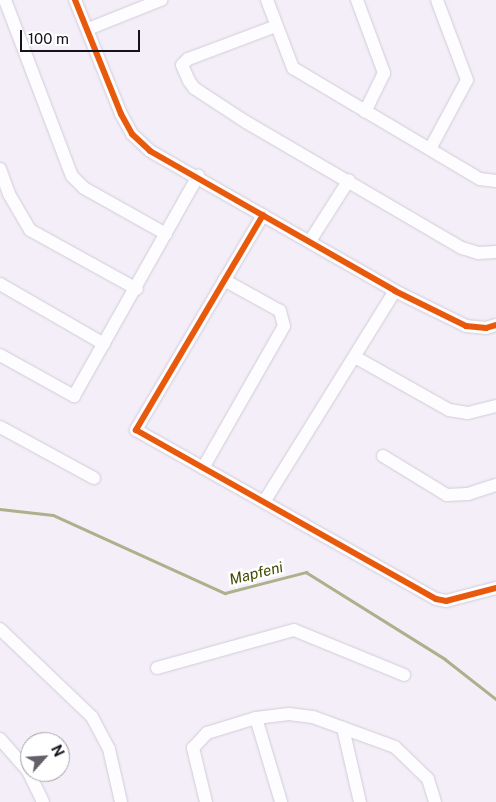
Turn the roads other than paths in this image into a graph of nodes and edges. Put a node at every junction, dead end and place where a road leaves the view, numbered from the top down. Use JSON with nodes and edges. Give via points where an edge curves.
{"nodes":[{"id":1,"x":75,"y":0,"type":"edge"},
{"id":2,"x":267,"y":0,"type":"edge"},
{"id":3,"x":357,"y":0,"type":"edge"},
{"id":4,"x":437,"y":0,"type":"edge"},
{"id":5,"x":7,"y":1,"type":"edge"},
{"id":6,"x":159,"y":1,"type":"edge"},
{"id":7,"x":276,"y":26,"type":"junction"},
{"id":8,"x":88,"y":29,"type":"junction"},
{"id":9,"x":365,"y":112,"type":"junction"},
{"id":10,"x":430,"y":149,"type":"junction"},
{"id":11,"x":0,"y":169,"type":"edge"},
{"id":12,"x":198,"y":176,"type":"junction"},
{"id":13,"x":349,"y":180,"type":"junction"},
{"id":14,"x":496,"y":180,"type":"edge"},
{"id":15,"x":4,"y":196,"type":"edge"},
{"id":16,"x":263,"y":215,"type":"junction"},
{"id":17,"x":166,"y":234,"type":"junction"},
{"id":18,"x":310,"y":241,"type":"junction"},
{"id":19,"x":496,"y":252,"type":"edge"},
{"id":20,"x":224,"y":280,"type":"junction"},
{"id":21,"x":0,"y":284,"type":"edge"},
{"id":22,"x":137,"y":289,"type":"junction"},
{"id":23,"x":394,"y":292,"type":"junction"},
{"id":24,"x":496,"y":325,"type":"edge"},
{"id":25,"x":104,"y":344,"type":"junction"},
{"id":26,"x":0,"y":355,"type":"edge"},
{"id":27,"x":355,"y":357,"type":"junction"},
{"id":28,"x":496,"y":406,"type":"edge"},
{"id":29,"x":0,"y":427,"type":"edge"},
{"id":30,"x":383,"y":456,"type":"dead end"},
{"id":31,"x":204,"y":468,"type":"junction"},
{"id":32,"x":94,"y":478,"type":"dead end"},
{"id":33,"x":496,"y":485,"type":"edge"},
{"id":34,"x":264,"y":502,"type":"junction"},
{"id":35,"x":496,"y":588,"type":"edge"},
{"id":36,"x":0,"y":629,"type":"edge"},
{"id":37,"x":157,"y":668,"type":"dead end"},
{"id":38,"x":404,"y":675,"type":"dead end"},
{"id":39,"x":256,"y":718,"type":"junction"},
{"id":40,"x":343,"y":728,"type":"junction"},
{"id":41,"x":0,"y":739,"type":"edge"},
{"id":42,"x":43,"y":802,"type":"edge"},
{"id":43,"x":122,"y":802,"type":"edge"},
{"id":44,"x":206,"y":802,"type":"edge"},
{"id":45,"x":281,"y":802,"type":"edge"},
{"id":46,"x":360,"y":802,"type":"edge"},
{"id":47,"x":435,"y":802,"type":"edge"}],
"edges":[{"from":1,"to":8,"type":"street"},
{"from":2,"to":7,"type":"street"},
{"from":3,"to":9,"type":"street","via":[[384,73]]},
{"from":4,"to":10,"type":"street","via":[[467,80]]},
{"from":5,"to":17,"type":"street","via":[[72,176],[84,188]]},
{"from":6,"to":8,"type":"street"},
{"from":7,"to":9,"type":"street","via":[[293,68]]},
{"from":7,"to":13,"type":"street","via":[[188,59],[182,64],[188,81],[246,122]]},
{"from":8,"to":12,"type":"street","via":[[132,134],[150,151]]},
{"from":9,"to":10,"type":"street"},
{"from":10,"to":14,"type":"street","via":[[480,180]]},
{"from":11,"to":15,"type":"street"},
{"from":12,"to":16,"type":"street"},
{"from":12,"to":17,"type":"street"},
{"from":13,"to":18,"type":"street"},
{"from":13,"to":19,"type":"street","via":[[462,248]]},
{"from":15,"to":22,"type":"street","via":[[30,230]]},
{"from":16,"to":18,"type":"street"},
{"from":16,"to":20,"type":"street"},
{"from":17,"to":22,"type":"street"},
{"from":18,"to":23,"type":"street"},
{"from":20,"to":31,"type":"street","via":[[280,311],[284,326]]},
{"from":20,"to":31,"type":"street","via":[[136,430]]},
{"from":21,"to":25,"type":"street"},
{"from":22,"to":25,"type":"street"},
{"from":23,"to":24,"type":"street","via":[[466,326],[486,328]]},
{"from":23,"to":27,"type":"street"},
{"from":25,"to":26,"type":"street","via":[[74,396]]},
{"from":27,"to":28,"type":"street","via":[[450,410],[468,413]]},
{"from":27,"to":34,"type":"street"},
{"from":29,"to":32,"type":"street"},
{"from":30,"to":33,"type":"street","via":[[448,495],[468,494]]},
{"from":31,"to":34,"type":"street"},
{"from":34,"to":35,"type":"street","via":[[436,599],[446,601]]},
{"from":36,"to":43,"type":"street","via":[[92,717],[108,749]]},
{"from":37,"to":38,"type":"street","via":[[294,630]]},
{"from":39,"to":40,"type":"street","via":[[289,714],[313,717]]},
{"from":39,"to":44,"type":"street","via":[[207,733],[193,748]]},
{"from":39,"to":45,"type":"street"},
{"from":40,"to":46,"type":"street"},
{"from":40,"to":47,"type":"street","via":[[395,747],[428,779]]},
{"from":41,"to":42,"type":"street","via":[[28,771]]}]}
